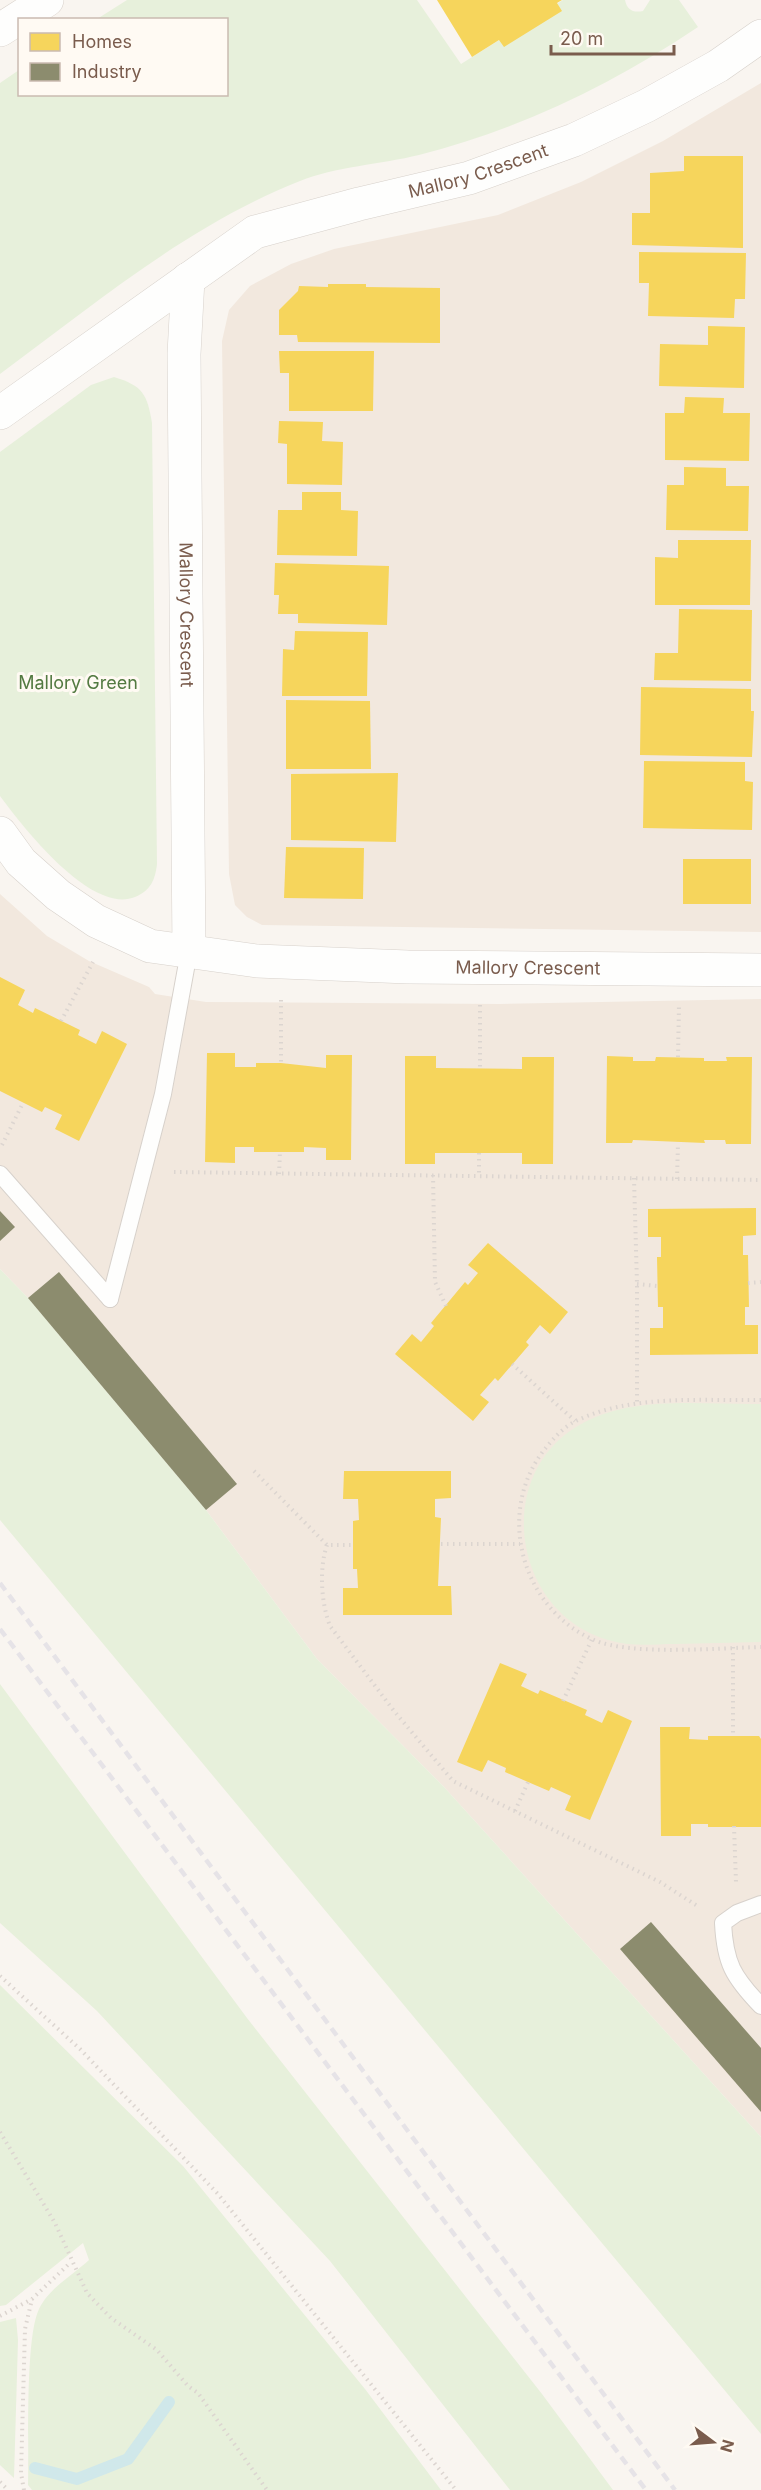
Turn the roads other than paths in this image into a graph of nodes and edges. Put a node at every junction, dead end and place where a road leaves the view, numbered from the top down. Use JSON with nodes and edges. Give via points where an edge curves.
{"nodes":[{"id":1,"x":47,"y":0,"type":"edge"},
{"id":2,"x":19,"y":18,"type":"edge"},
{"id":3,"x":18,"y":19,"type":"edge"},
{"id":4,"x":0,"y":30,"type":"edge"},
{"id":5,"x":761,"y":36,"type":"edge"},
{"id":6,"x":188,"y":279,"type":"junction"},
{"id":7,"x":0,"y":413,"type":"edge"},
{"id":8,"x":0,"y":833,"type":"edge"},
{"id":9,"x":189,"y":952,"type":"junction"},
{"id":10,"x":761,"y":970,"type":"edge"},
{"id":11,"x":0,"y":1174,"type":"edge"},
{"id":12,"x":761,"y":1904,"type":"edge"},
{"id":13,"x":761,"y":2006,"type":"edge"}],
"edges":[{"from":1,"to":2,"type":"street"},
{"from":3,"to":4,"type":"street"},
{"from":5,"to":6,"type":"street","name":"Mallory Crescent","via":[[718,66],[574,140],[469,178],[255,232]]},
{"from":6,"to":7,"type":"street","name":"Mallory Crescent"},
{"from":6,"to":9,"type":"street","name":"Mallory Crescent","via":[[184,354]]},
{"from":8,"to":9,"type":"street","name":"Mallory Crescent","via":[[21,862],[58,895],[96,921],[150,946]]},
{"from":9,"to":10,"type":"street","name":"Mallory Crescent","via":[[257,961],[408,967]]},
{"from":9,"to":11,"type":"lane","via":[[163,1094],[110,1299]]},
{"from":12,"to":13,"type":"lane","via":[[723,1923],[724,1953],[741,1985]]}]}
